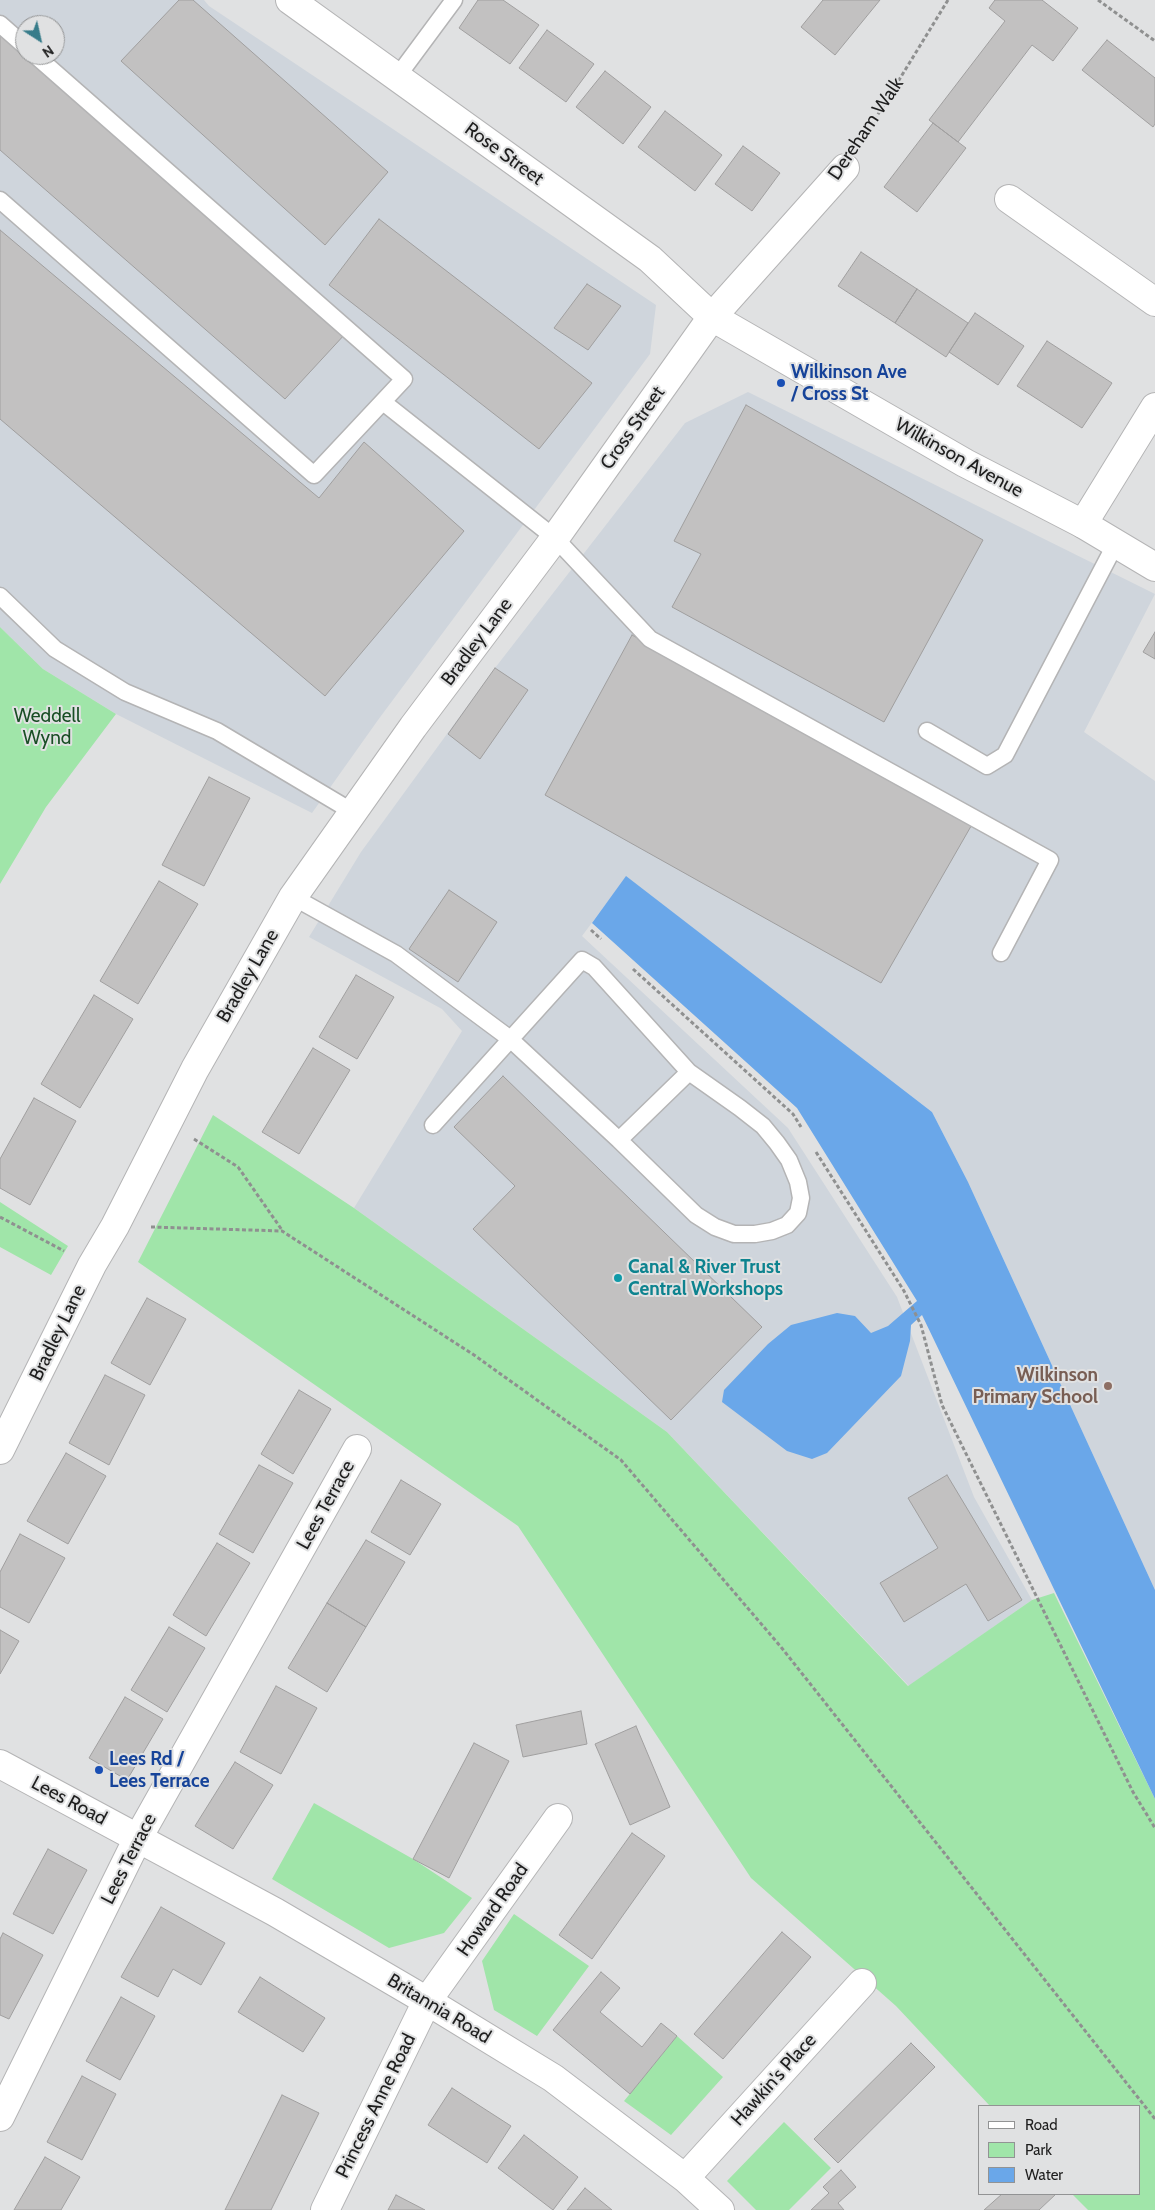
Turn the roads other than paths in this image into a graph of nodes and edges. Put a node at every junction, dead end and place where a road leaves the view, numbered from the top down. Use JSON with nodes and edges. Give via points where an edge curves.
{"nodes":[{"id":1,"x":290,"y":0,"type":"edge"},
{"id":2,"x":454,"y":0,"type":"edge"},
{"id":3,"x":0,"y":24,"type":"edge"},
{"id":4,"x":15,"y":37,"type":"edge"},
{"id":5,"x":46,"y":65,"type":"edge"},
{"id":6,"x":397,"y":77,"type":"junction"},
{"id":7,"x":845,"y":168,"type":"road end"},
{"id":8,"x":1009,"y":199,"type":"dead end"},
{"id":9,"x":0,"y":200,"type":"edge"},
{"id":10,"x":1155,"y":302,"type":"edge"},
{"id":11,"x":712,"y":317,"type":"junction"},
{"id":12,"x":383,"y":402,"type":"junction"},
{"id":13,"x":1155,"y":407,"type":"edge"},
{"id":14,"x":1082,"y":524,"type":"junction"},
{"id":15,"x":555,"y":538,"type":"junction"},
{"id":16,"x":1115,"y":544,"type":"junction"},
{"id":17,"x":1155,"y":567,"type":"edge"},
{"id":18,"x":0,"y":596,"type":"edge"},
{"id":19,"x":927,"y":731,"type":"dead end"},
{"id":20,"x":353,"y":812,"type":"junction"},
{"id":21,"x":293,"y":897,"type":"junction"},
{"id":22,"x":1001,"y":953,"type":"dead end"},
{"id":23,"x":510,"y":1038,"type":"junction"},
{"id":24,"x":689,"y":1072,"type":"junction"},
{"id":25,"x":433,"y":1125,"type":"dead end"},
{"id":26,"x":619,"y":1140,"type":"junction"},
{"id":27,"x":357,"y":1449,"type":"dead end"},
{"id":28,"x":0,"y":1450,"type":"edge"},
{"id":29,"x":0,"y":1764,"type":"edge"},
{"id":30,"x":558,"y":1818,"type":"dead end"},
{"id":31,"x":138,"y":1838,"type":"junction"},
{"id":32,"x":862,"y":1983,"type":"dead end"},
{"id":33,"x":427,"y":2001,"type":"junction"},
{"id":34,"x":0,"y":2117,"type":"edge"},
{"id":35,"x":685,"y":2178,"type":"junction"},
{"id":36,"x":325,"y":2210,"type":"edge"},
{"id":37,"x":720,"y":2210,"type":"edge"}],
"edges":[{"from":1,"to":6,"type":"street","name":"Rose Street"},
{"from":2,"to":6,"type":"lane"},
{"from":3,"to":4,"type":"lane"},
{"from":5,"to":12,"type":"lane","via":[[404,379]]},
{"from":6,"to":11,"type":"street","name":"Rose Street","via":[[650,259]]},
{"from":7,"to":11,"type":"street","name":"Dereham Walk"},
{"from":8,"to":10,"type":"street"},
{"from":9,"to":12,"type":"lane","via":[[314,475]]},
{"from":11,"to":14,"type":"street","name":"Wilkinson Avenue","via":[[965,464]]},
{"from":11,"to":15,"type":"street","name":"Cross Street"},
{"from":12,"to":15,"type":"lane"},
{"from":13,"to":14,"type":"street"},
{"from":14,"to":16,"type":"street","name":"Wilkinson Avenue"},
{"from":15,"to":20,"type":"street","name":"Bradley Lane","via":[[413,726]]},
{"from":15,"to":22,"type":"lane","via":[[650,639],[1050,860]]},
{"from":16,"to":17,"type":"street","name":"Wilkinson Avenue"},
{"from":16,"to":19,"type":"lane","via":[[1005,755],[987,766]]},
{"from":18,"to":20,"type":"lane","via":[[55,649],[125,692],[217,731]]},
{"from":20,"to":21,"type":"street","name":"Bradley Lane"},
{"from":21,"to":23,"type":"lane","via":[[396,954]]},
{"from":21,"to":28,"type":"street","name":"Bradley Lane","via":[[195,1069]]},
{"from":23,"to":24,"type":"lane","via":[[582,960],[594,967]]},
{"from":23,"to":25,"type":"lane"},
{"from":23,"to":26,"type":"lane"},
{"from":24,"to":26,"type":"lane"},
{"from":24,"to":26,"type":"lane","via":[[763,1126],[789,1160],[801,1198],[798,1213],[787,1225],[755,1234],[734,1234],[715,1227],[696,1215]]},
{"from":27,"to":31,"type":"street","name":"Lees Terrace"},
{"from":29,"to":31,"type":"street","name":"Lees Road"},
{"from":30,"to":33,"type":"street","name":"Howard Road"},
{"from":31,"to":33,"type":"street","name":"Britannia Road","via":[[275,1912]]},
{"from":31,"to":34,"type":"street","name":"Lees Terrace"},
{"from":32,"to":35,"type":"street","name":"Hawkin's Place"},
{"from":33,"to":35,"type":"street","name":"Britannia Road","via":[[553,2078]]},
{"from":33,"to":36,"type":"street","name":"Princess Anne Road"},
{"from":35,"to":37,"type":"street","name":"Britannia Road"}]}
